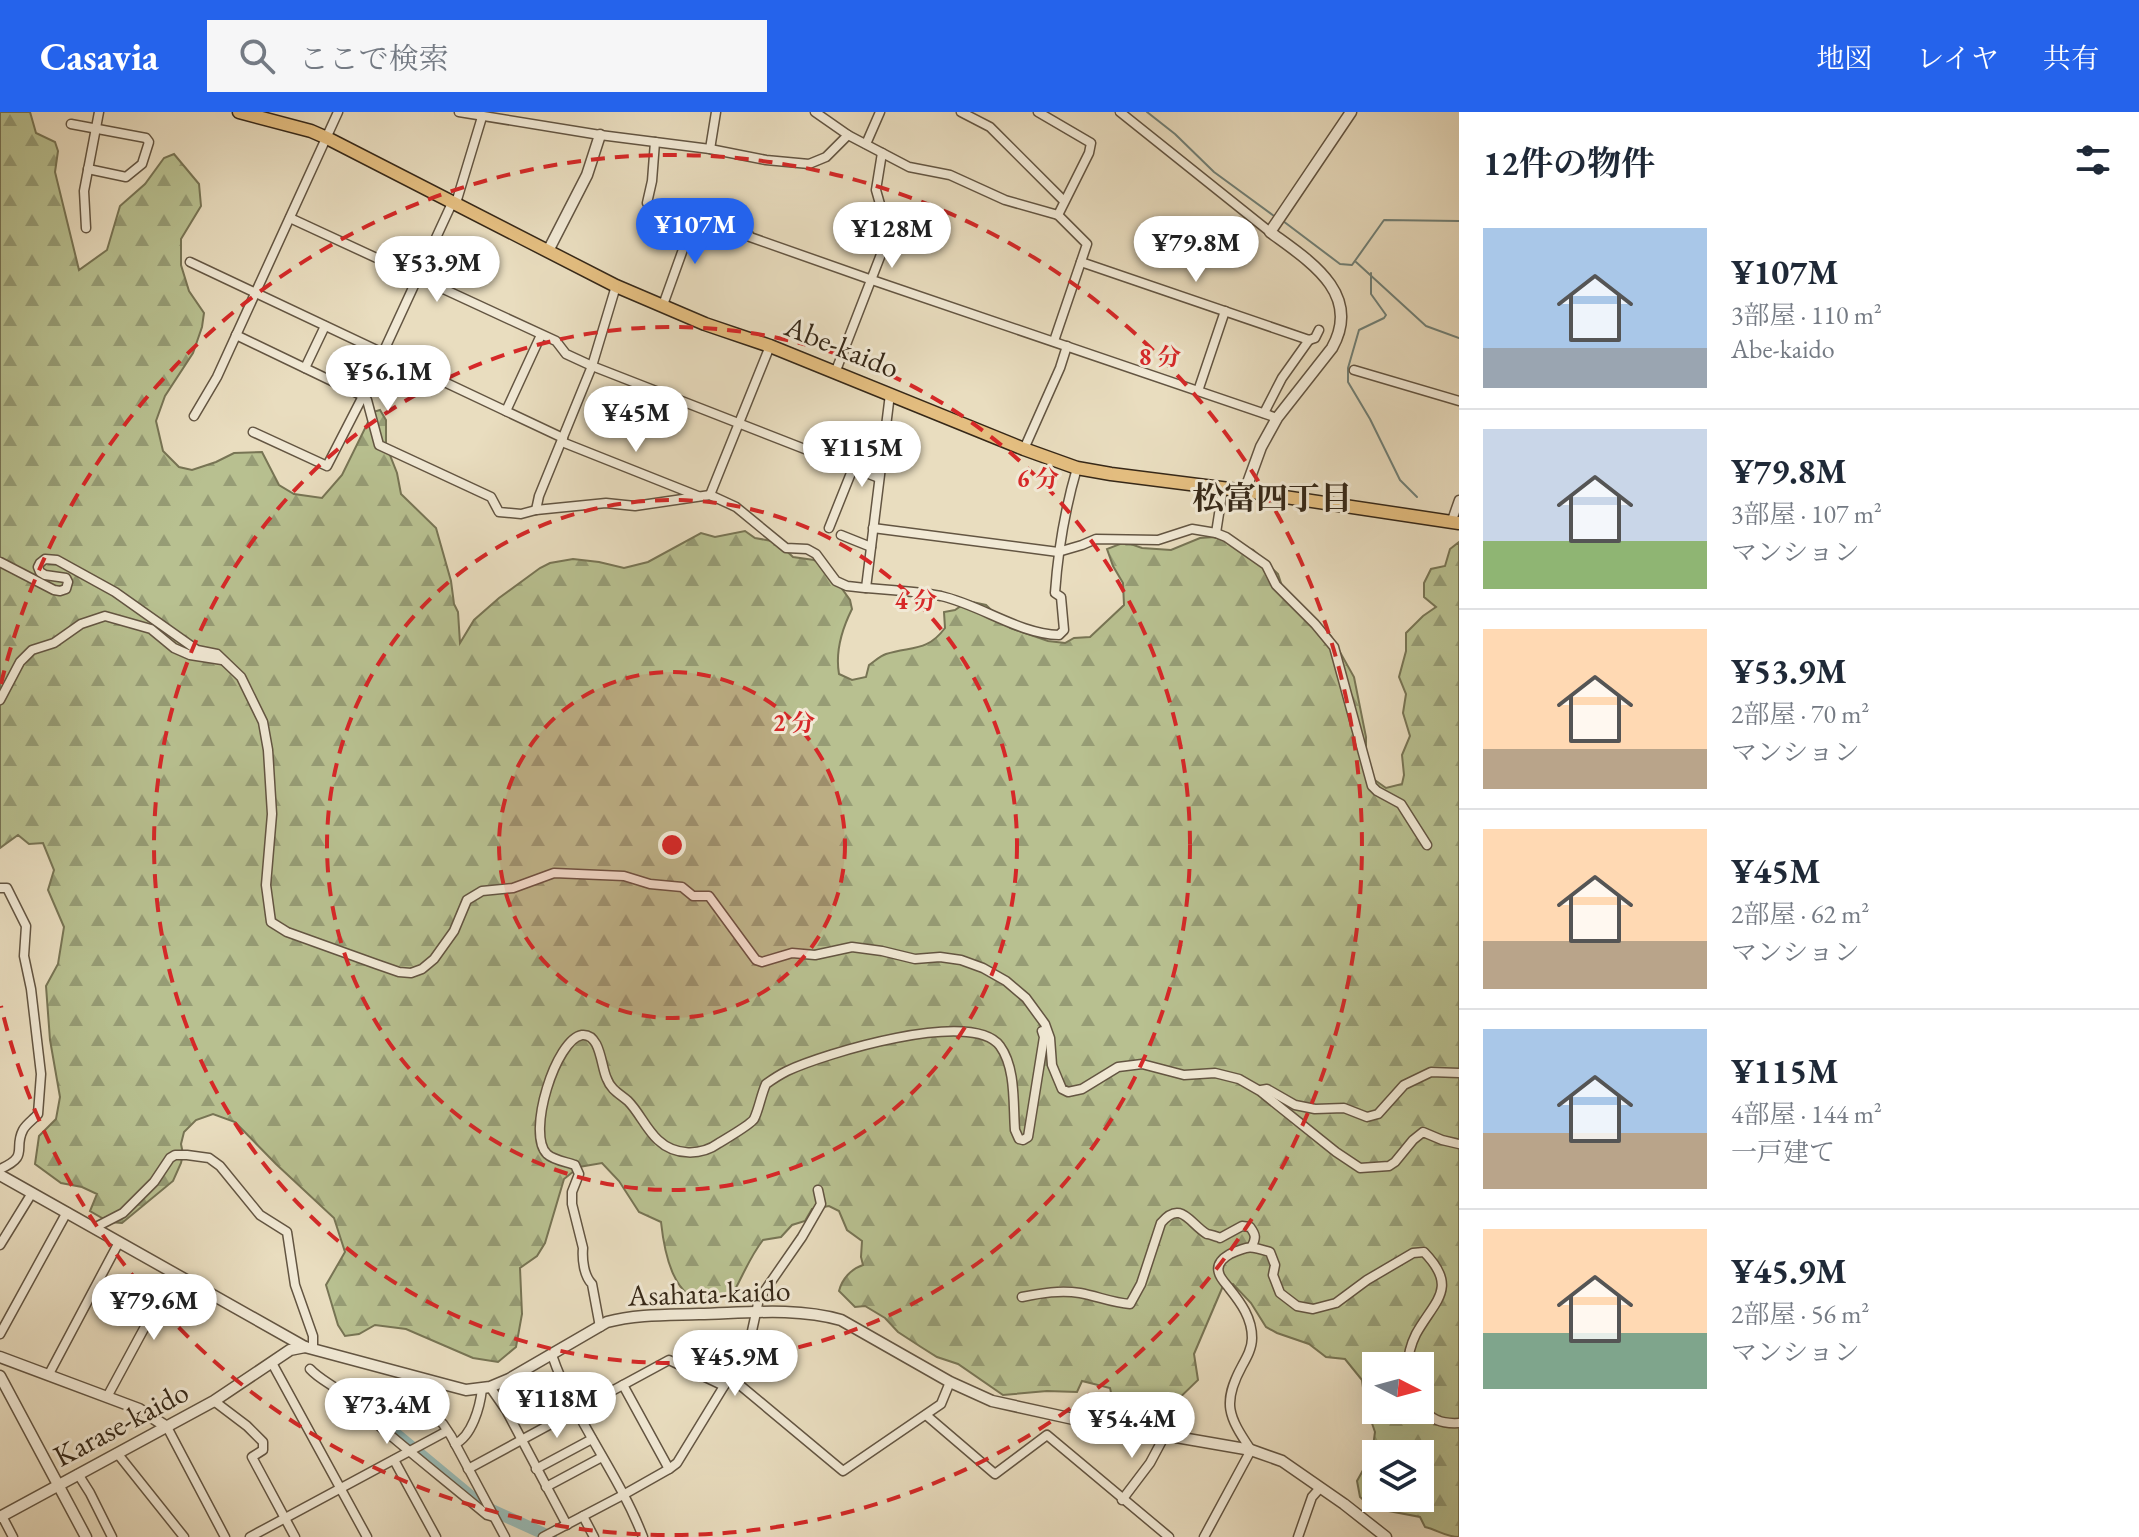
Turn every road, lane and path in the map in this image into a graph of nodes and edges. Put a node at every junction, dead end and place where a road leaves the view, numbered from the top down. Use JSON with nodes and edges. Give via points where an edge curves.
{"nodes":[{"id":1,"x":99,"y":112,"type":"edge"},
{"id":2,"x":338,"y":112,"type":"edge"},
{"id":3,"x":459,"y":112,"type":"edge"},
{"id":4,"x":716,"y":112,"type":"edge"},
{"id":5,"x":815,"y":112,"type":"edge"},
{"id":6,"x":880,"y":112,"type":"edge"},
{"id":7,"x":1038,"y":112,"type":"edge"},
{"id":8,"x":1120,"y":112,"type":"edge"},
{"id":9,"x":1351,"y":112,"type":"edge"},
{"id":10,"x":247,"y":113,"type":"edge"},
{"id":11,"x":966,"y":113,"type":"edge"},
{"id":12,"x":482,"y":117,"type":"junction"},
{"id":13,"x":71,"y":124,"type":"dead end"},
{"id":14,"x":96,"y":129,"type":"junction"},
{"id":15,"x":600,"y":135,"type":"junction"},
{"id":16,"x":848,"y":135,"type":"junction"},
{"id":17,"x":327,"y":138,"type":"junction"},
{"id":18,"x":655,"y":142,"type":"junction"},
{"id":19,"x":866,"y":144,"type":"junction"},
{"id":20,"x":710,"y":149,"type":"junction"},
{"id":21,"x":882,"y":153,"type":"junction"},
{"id":22,"x":88,"y":169,"type":"junction"},
{"id":23,"x":1064,"y":201,"type":"junction"},
{"id":24,"x":454,"y":202,"type":"junction"},
{"id":25,"x":1058,"y":215,"type":"junction"},
{"id":26,"x":695,"y":216,"type":"junction"},
{"id":27,"x":290,"y":218,"type":"junction"},
{"id":28,"x":86,"y":228,"type":"dead end"},
{"id":29,"x":1270,"y":232,"type":"junction"},
{"id":30,"x":548,"y":251,"type":"junction"},
{"id":31,"x":190,"y":262,"type":"dead end"},
{"id":32,"x":1081,"y":262,"type":"junction"},
{"id":33,"x":418,"y":277,"type":"junction"},
{"id":34,"x":872,"y":280,"type":"junction"},
{"id":35,"x":616,"y":286,"type":"junction"},
{"id":36,"x":255,"y":293,"type":"junction"},
{"id":37,"x":663,"y":305,"type":"junction"},
{"id":38,"x":1225,"y":311,"type":"junction"},
{"id":39,"x":325,"y":326,"type":"junction"},
{"id":40,"x":1319,"y":330,"type":"dead end"},
{"id":41,"x":236,"y":335,"type":"junction"},
{"id":42,"x":541,"y":335,"type":"junction"},
{"id":43,"x":1309,"y":340,"type":"junction"},
{"id":44,"x":1054,"y":341,"type":"junction"},
{"id":45,"x":770,"y":346,"type":"junction"},
{"id":46,"x":1067,"y":346,"type":"junction"},
{"id":47,"x":383,"y":353,"type":"junction"},
{"id":48,"x":592,"y":366,"type":"junction"},
{"id":49,"x":305,"y":368,"type":"junction"},
{"id":50,"x":1354,"y":370,"type":"dead end"},
{"id":51,"x":835,"y":373,"type":"junction"},
{"id":52,"x":1198,"y":391,"type":"junction"},
{"id":53,"x":890,"y":394,"type":"junction"},
{"id":54,"x":363,"y":396,"type":"junction"},
{"id":55,"x":1459,"y":401,"type":"edge"},
{"id":56,"x":506,"y":411,"type":"junction"},
{"id":57,"x":1264,"y":413,"type":"junction"},
{"id":58,"x":194,"y":416,"type":"dead end"},
{"id":59,"x":1277,"y":418,"type":"junction"},
{"id":60,"x":739,"y":422,"type":"junction"},
{"id":61,"x":253,"y":432,"type":"dead end"},
{"id":62,"x":562,"y":440,"type":"junction"},
{"id":63,"x":1024,"y":449,"type":"junction"},
{"id":64,"x":853,"y":468,"type":"junction"},
{"id":65,"x":1077,"y":468,"type":"junction"},
{"id":66,"x":879,"y":478,"type":"junction"},
{"id":67,"x":1223,"y":488,"type":"junction"},
{"id":68,"x":1245,"y":491,"type":"junction"},
{"id":69,"x":710,"y":495,"type":"junction"},
{"id":70,"x":698,"y":497,"type":"junction"},
{"id":71,"x":1459,"y":500,"type":"edge"},
{"id":72,"x":536,"y":510,"type":"junction"},
{"id":73,"x":1455,"y":523,"type":"edge"},
{"id":74,"x":829,"y":528,"type":"dead end"},
{"id":75,"x":873,"y":528,"type":"junction"},
{"id":76,"x":1216,"y":533,"type":"junction"},
{"id":77,"x":841,"y":535,"type":"dead end"},
{"id":78,"x":871,"y":547,"type":"junction"},
{"id":79,"x":1058,"y":552,"type":"junction"},
{"id":80,"x":0,"y":562,"type":"edge"},
{"id":81,"x":866,"y":588,"type":"junction"},
{"id":82,"x":222,"y":660,"type":"junction"},
{"id":83,"x":0,"y":700,"type":"edge"},
{"id":84,"x":1427,"y":845,"type":"dead end"},
{"id":85,"x":0,"y":888,"type":"edge"},
{"id":86,"x":1037,"y":1011,"type":"junction"},
{"id":87,"x":1459,"y":1073,"type":"edge"},
{"id":88,"x":1260,"y":1091,"type":"junction"},
{"id":89,"x":1459,"y":1144,"type":"edge"},
{"id":90,"x":0,"y":1169,"type":"edge"},
{"id":91,"x":0,"y":1175,"type":"edge"},
{"id":92,"x":818,"y":1190,"type":"dead end"},
{"id":93,"x":32,"y":1193,"type":"junction"},
{"id":94,"x":67,"y":1212,"type":"junction"},
{"id":95,"x":94,"y":1228,"type":"junction"},
{"id":96,"x":119,"y":1242,"type":"junction"},
{"id":97,"x":0,"y":1245,"type":"edge"},
{"id":98,"x":1252,"y":1246,"type":"junction"},
{"id":99,"x":174,"y":1273,"type":"junction"},
{"id":100,"x":1022,"y":1297,"type":"dead end"},
{"id":101,"x":755,"y":1313,"type":"junction"},
{"id":102,"x":600,"y":1327,"type":"junction"},
{"id":103,"x":0,"y":1334,"type":"edge"},
{"id":104,"x":309,"y":1347,"type":"junction"},
{"id":105,"x":1410,"y":1352,"type":"edge"},
{"id":106,"x":552,"y":1355,"type":"junction"},
{"id":107,"x":0,"y":1357,"type":"edge"},
{"id":108,"x":272,"y":1363,"type":"junction"},
{"id":109,"x":310,"y":1369,"type":"dead end"},
{"id":110,"x":49,"y":1374,"type":"junction"},
{"id":111,"x":410,"y":1375,"type":"junction"},
{"id":112,"x":0,"y":1376,"type":"edge"},
{"id":113,"x":729,"y":1376,"type":"junction"},
{"id":114,"x":950,"y":1382,"type":"junction"},
{"id":115,"x":623,"y":1385,"type":"junction"},
{"id":116,"x":724,"y":1386,"type":"junction"},
{"id":117,"x":486,"y":1388,"type":"junction"},
{"id":118,"x":107,"y":1397,"type":"junction"},
{"id":119,"x":214,"y":1401,"type":"junction"},
{"id":120,"x":576,"y":1410,"type":"junction"},
{"id":121,"x":1052,"y":1414,"type":"junction"},
{"id":122,"x":926,"y":1415,"type":"junction"},
{"id":123,"x":1434,"y":1418,"type":"edge"},
{"id":124,"x":1459,"y":1423,"type":"edge"},
{"id":125,"x":167,"y":1427,"type":"junction"},
{"id":126,"x":447,"y":1431,"type":"junction"},
{"id":127,"x":1047,"y":1435,"type":"junction"},
{"id":128,"x":1165,"y":1435,"type":"junction"},
{"id":129,"x":592,"y":1439,"type":"junction"},
{"id":130,"x":521,"y":1440,"type":"junction"},
{"id":131,"x":455,"y":1444,"type":"junction"},
{"id":132,"x":1251,"y":1450,"type":"junction"},
{"id":133,"x":410,"y":1451,"type":"junction"},
{"id":134,"x":117,"y":1453,"type":"junction"},
{"id":135,"x":602,"y":1457,"type":"junction"},
{"id":136,"x":394,"y":1460,"type":"junction"},
{"id":137,"x":468,"y":1469,"type":"junction"},
{"id":138,"x":536,"y":1469,"type":"junction"},
{"id":139,"x":669,"y":1469,"type":"junction"},
{"id":140,"x":78,"y":1474,"type":"junction"},
{"id":141,"x":59,"y":1484,"type":"junction"},
{"id":142,"x":546,"y":1487,"type":"junction"},
{"id":143,"x":341,"y":1488,"type":"junction"},
{"id":144,"x":1320,"y":1488,"type":"junction"},
{"id":145,"x":623,"y":1495,"type":"junction"},
{"id":146,"x":1122,"y":1500,"type":"junction"},
{"id":147,"x":1,"y":1516,"type":"edge"},
{"id":148,"x":583,"y":1516,"type":"junction"},
{"id":149,"x":494,"y":1517,"type":"junction"},
{"id":150,"x":286,"y":1519,"type":"junction"},
{"id":151,"x":567,"y":1525,"type":"junction"},
{"id":152,"x":547,"y":1535,"type":"edge"},
{"id":153,"x":13,"y":1537,"type":"edge"},
{"id":154,"x":86,"y":1537,"type":"edge"},
{"id":155,"x":112,"y":1537,"type":"edge"},
{"id":156,"x":184,"y":1537,"type":"edge"},
{"id":157,"x":225,"y":1537,"type":"edge"},
{"id":158,"x":250,"y":1537,"type":"edge"},
{"id":159,"x":295,"y":1537,"type":"edge"},
{"id":160,"x":367,"y":1537,"type":"edge"},
{"id":161,"x":436,"y":1537,"type":"edge"},
{"id":162,"x":505,"y":1537,"type":"edge"},
{"id":163,"x":594,"y":1537,"type":"edge"},
{"id":164,"x":643,"y":1537,"type":"edge"},
{"id":165,"x":1169,"y":1537,"type":"edge"},
{"id":166,"x":1204,"y":1537,"type":"edge"},
{"id":167,"x":1298,"y":1537,"type":"edge"},
{"id":168,"x":1386,"y":1537,"type":"edge"}],
"edges":[{"from":1,"to":14,"type":"street"},
{"from":2,"to":17,"type":"street"},
{"from":3,"to":12,"type":"street"},
{"from":4,"to":20,"type":"street"},
{"from":5,"to":16,"type":"street"},
{"from":6,"to":19,"type":"street"},
{"from":7,"to":23,"type":"street","via":[[1091,143]]},
{"from":8,"to":29,"type":"street"},
{"from":9,"to":29,"type":"street"},
{"from":10,"to":17,"type":"main road","name":"Abe-kaido"},
{"from":11,"to":23,"type":"street","via":[[990,127]]},
{"from":12,"to":15,"type":"street"},
{"from":12,"to":24,"type":"street"},
{"from":13,"to":14,"type":"street"},
{"from":14,"to":22,"type":"street"},
{"from":14,"to":22,"type":"street","via":[[149,142],[142,164],[126,177]]},
{"from":15,"to":18,"type":"street"},
{"from":15,"to":30,"type":"street","via":[[587,175]]},
{"from":16,"to":19,"type":"street"},
{"from":16,"to":20,"type":"street","via":[[826,157],[809,164]]},
{"from":17,"to":24,"type":"main road","name":"Abe-kaido"},
{"from":17,"to":27,"type":"street"},
{"from":18,"to":20,"type":"street"},
{"from":18,"to":26,"type":"street","via":[[647,203],[650,208]]},
{"from":19,"to":21,"type":"street"},
{"from":21,"to":25,"type":"street","via":[[909,167],[950,175],[1005,200]]},
{"from":21,"to":34,"type":"street","via":[[876,190],[888,232]]},
{"from":22,"to":28,"type":"street"},
{"from":23,"to":25,"type":"street"},
{"from":24,"to":30,"type":"main road","name":"Abe-kaido"},
{"from":24,"to":33,"type":"street"},
{"from":25,"to":32,"type":"street","via":[[1087,244]]},
{"from":26,"to":34,"type":"street","via":[[745,227],[750,237]]},
{"from":26,"to":37,"type":"street"},
{"from":27,"to":33,"type":"street"},
{"from":27,"to":36,"type":"street"},
{"from":29,"to":59,"type":"street","via":[[1317,267],[1337,294],[1341,316],[1332,348]]},
{"from":30,"to":35,"type":"main road","name":"Abe-kaido"},
{"from":31,"to":36,"type":"street"},
{"from":32,"to":38,"type":"street"},
{"from":32,"to":44,"type":"street"},
{"from":33,"to":42,"type":"street"},
{"from":33,"to":47,"type":"street"},
{"from":34,"to":44,"type":"street"},
{"from":34,"to":51,"type":"street"},
{"from":35,"to":37,"type":"main road","name":"Abe-kaido"},
{"from":35,"to":48,"type":"street"},
{"from":36,"to":39,"type":"street"},
{"from":36,"to":41,"type":"street"},
{"from":37,"to":45,"type":"main road","name":"Abe-kaido"},
{"from":38,"to":43,"type":"street"},
{"from":38,"to":52,"type":"street"},
{"from":39,"to":47,"type":"street"},
{"from":39,"to":49,"type":"street"},
{"from":40,"to":43,"type":"street"},
{"from":41,"to":49,"type":"street"},
{"from":41,"to":58,"type":"street"},
{"from":42,"to":48,"type":"street"},
{"from":42,"to":56,"type":"street"},
{"from":43,"to":57,"type":"street"},
{"from":44,"to":46,"type":"street"},
{"from":45,"to":51,"type":"main road","name":"Abe-kaido"},
{"from":45,"to":60,"type":"street"},
{"from":46,"to":52,"type":"street"},
{"from":46,"to":63,"type":"street"},
{"from":47,"to":54,"type":"street"},
{"from":47,"to":56,"type":"street"},
{"from":48,"to":60,"type":"street"},
{"from":48,"to":62,"type":"street"},
{"from":49,"to":54,"type":"street"},
{"from":50,"to":55,"type":"street"},
{"from":51,"to":53,"type":"main road","name":"Abe-kaido"},
{"from":52,"to":57,"type":"street"},
{"from":53,"to":63,"type":"main road","name":"Abe-kaido"},
{"from":53,"to":66,"type":"street"},
{"from":54,"to":61,"type":"street","via":[[327,466]]},
{"from":54,"to":72,"type":"street","via":[[379,445],[491,497],[499,512]]},
{"from":56,"to":62,"type":"street"},
{"from":57,"to":59,"type":"street"},
{"from":59,"to":68,"type":"street"},
{"from":60,"to":64,"type":"street"},
{"from":60,"to":69,"type":"street"},
{"from":62,"to":70,"type":"street"},
{"from":62,"to":72,"type":"street"},
{"from":63,"to":65,"type":"main road","name":"Abe-kaido"},
{"from":64,"to":66,"type":"street"},
{"from":64,"to":74,"type":"street"},
{"from":65,"to":67,"type":"main road","name":"Abe-kaido"},
{"from":65,"to":79,"type":"street"},
{"from":66,"to":75,"type":"street"},
{"from":67,"to":68,"type":"main road","name":"Abe-kaido"},
{"from":67,"to":76,"type":"street"},
{"from":68,"to":73,"type":"main road","name":"Abe-kaido"},
{"from":69,"to":70,"type":"street"},
{"from":69,"to":81,"type":"street","via":[[736,507],[786,548],[816,554],[836,581]]},
{"from":70,"to":72,"type":"street"},
{"from":71,"to":73,"type":"street"},
{"from":75,"to":78,"type":"street"},
{"from":75,"to":79,"type":"street"},
{"from":76,"to":79,"type":"street","via":[[1192,529],[1158,540],[1096,539]]},
{"from":76,"to":84,"type":"street","via":[[1266,565],[1276,585],[1334,647],[1372,786],[1401,804]]},
{"from":77,"to":78,"type":"street"},
{"from":78,"to":81,"type":"street"},
{"from":79,"to":81,"type":"street","via":[[1055,593],[1061,597],[1064,630],[1059,635],[1035,633],[941,596]]},
{"from":80,"to":82,"type":"street","via":[[60,591],[66,589],[66,578],[45,575],[38,567],[45,559],[57,560],[115,592],[197,650]]},
{"from":82,"to":83,"type":"street","via":[[190,655],[151,629],[105,616],[32,650]]},
{"from":82,"to":86,"type":"street","via":[[241,677],[263,722],[272,814],[266,885],[271,922],[287,932],[411,973],[434,959],[467,900],[482,891],[513,888],[554,873],[624,876],[709,896],[762,962],[852,947],[915,959],[961,960],[996,974]]},
{"from":85,"to":90,"type":"street","via":[[7,888],[26,926],[24,956],[41,1074],[38,1114],[23,1130],[14,1163]]},
{"from":86,"to":88,"type":"street","via":[[1050,1038],[1058,1081],[1068,1092],[1118,1067],[1142,1064],[1184,1075],[1215,1073]]},
{"from":86,"to":102,"type":"street","via":[[1044,1037],[1028,1137],[1023,1140],[1015,1130],[1009,1066],[1000,1045],[982,1034],[904,1036],[856,1046],[789,1070],[766,1084],[753,1121],[706,1151],[695,1152],[657,1140],[614,1091],[592,1038],[575,1038],[545,1091],[539,1136],[548,1156],[575,1165],[579,1174],[572,1204]]},
{"from":87,"to":88,"type":"street","via":[[1431,1072],[1404,1085],[1378,1114],[1367,1117],[1344,1108],[1295,1105],[1267,1089]]},
{"from":88,"to":89,"type":"street","via":[[1360,1168],[1389,1166],[1423,1132]]},
{"from":91,"to":93,"type":"street"},
{"from":92,"to":101,"type":"street","via":[[821,1204],[768,1283]]},
{"from":93,"to":94,"type":"street"},
{"from":93,"to":97,"type":"street"},
{"from":94,"to":95,"type":"street"},
{"from":94,"to":103,"type":"street"},
{"from":95,"to":96,"type":"street"},
{"from":95,"to":104,"type":"street","via":[[123,1213],[170,1158],[209,1158],[260,1215],[287,1232],[295,1285],[313,1336]]},
{"from":96,"to":99,"type":"street"},
{"from":96,"to":110,"type":"street"},
{"from":98,"to":100,"type":"street","via":[[1256,1240],[1250,1227],[1220,1238],[1176,1212],[1161,1223],[1130,1304],[1057,1291]]},
{"from":98,"to":105,"type":"street","via":[[1270,1252],[1280,1293],[1297,1306],[1313,1309],[1336,1303],[1413,1253],[1424,1252],[1443,1274],[1446,1288]]},
{"from":98,"to":132,"type":"street","via":[[1223,1258],[1218,1266],[1248,1316],[1252,1334],[1229,1397],[1234,1420]]},
{"from":99,"to":104,"type":"street"},
{"from":99,"to":118,"type":"street"},
{"from":101,"to":102,"type":"street","name":"Asahata-kaido","via":[[644,1316]]},
{"from":101,"to":113,"type":"street","via":[[750,1340]]},
{"from":101,"to":114,"type":"street","name":"Asahata-kaido","via":[[821,1314],[841,1320]]},
{"from":102,"to":106,"type":"street","name":"Asahata-kaido"},
{"from":104,"to":108,"type":"street","name":"Karase-kaido","via":[[290,1350]]},
{"from":104,"to":111,"type":"street"},
{"from":106,"to":117,"type":"street","name":"Asahata-kaido"},
{"from":106,"to":120,"type":"street"},
{"from":107,"to":110,"type":"street"},
{"from":108,"to":119,"type":"street","name":"Karase-kaido"},
{"from":108,"to":143,"type":"street"},
{"from":109,"to":133,"type":"street"},
{"from":110,"to":118,"type":"street"},
{"from":111,"to":117,"type":"street","via":[[466,1390]]},
{"from":111,"to":126,"type":"street","via":[[428,1410]]},
{"from":112,"to":141,"type":"street"},
{"from":113,"to":116,"type":"street"},
{"from":113,"to":122,"type":"street","via":[[843,1471]]},
{"from":114,"to":121,"type":"street","name":"Asahata-kaido","via":[[992,1401]]},
{"from":114,"to":122,"type":"street","via":[[941,1404]]},
{"from":115,"to":116,"type":"street","via":[[669,1360]]},
{"from":115,"to":120,"type":"street"},
{"from":115,"to":139,"type":"street"},
{"from":116,"to":139,"type":"street"},
{"from":117,"to":130,"type":"street","via":[[506,1410]]},
{"from":117,"to":131,"type":"street","via":[[466,1437]]},
{"from":118,"to":125,"type":"street"},
{"from":119,"to":125,"type":"street","name":"Karase-kaido"},
{"from":119,"to":150,"type":"street","via":[[263,1442],[263,1450],[252,1457]]},
{"from":120,"to":129,"type":"street"},
{"from":120,"to":130,"type":"street"},
{"from":121,"to":127,"type":"street"},
{"from":121,"to":128,"type":"street","name":"Asahata-kaido"},
{"from":122,"to":127,"type":"street","via":[[995,1474]]},
{"from":123,"to":124,"type":"street"},
{"from":125,"to":134,"type":"street","name":"Karase-kaido"},
{"from":125,"to":157,"type":"street"},
{"from":126,"to":131,"type":"street"},
{"from":126,"to":133,"type":"street"},
{"from":127,"to":146,"type":"street"},
{"from":128,"to":132,"type":"street","name":"Asahata-kaido"},
{"from":128,"to":146,"type":"street"},
{"from":129,"to":135,"type":"street"},
{"from":129,"to":138,"type":"street"},
{"from":130,"to":137,"type":"street"},
{"from":130,"to":138,"type":"street"},
{"from":131,"to":137,"type":"street"},
{"from":132,"to":144,"type":"street","name":"Asahata-kaido","via":[[1282,1461]]},
{"from":132,"to":166,"type":"street"},
{"from":133,"to":136,"type":"street"},
{"from":133,"to":149,"type":"street"},
{"from":134,"to":140,"type":"street","name":"Karase-kaido"},
{"from":134,"to":156,"type":"street"},
{"from":135,"to":142,"type":"street"},
{"from":135,"to":145,"type":"street"},
{"from":136,"to":143,"type":"street"},
{"from":136,"to":161,"type":"street"},
{"from":137,"to":149,"type":"street"},
{"from":138,"to":142,"type":"street"},
{"from":139,"to":145,"type":"street"},
{"from":140,"to":141,"type":"street","name":"Karase-kaido"},
{"from":140,"to":155,"type":"street"},
{"from":141,"to":147,"type":"street","name":"Karase-kaido"},
{"from":141,"to":154,"type":"street"},
{"from":142,"to":151,"type":"street"},
{"from":143,"to":150,"type":"street"},
{"from":143,"to":160,"type":"street"},
{"from":144,"to":167,"type":"street"},
{"from":144,"to":168,"type":"street","name":"Asahata-kaido"},
{"from":145,"to":148,"type":"street"},
{"from":145,"to":164,"type":"street"},
{"from":146,"to":165,"type":"street"},
{"from":147,"to":153,"type":"street"},
{"from":148,"to":151,"type":"street"},
{"from":148,"to":163,"type":"street"},
{"from":149,"to":162,"type":"street"},
{"from":150,"to":158,"type":"street"},
{"from":150,"to":159,"type":"street"},
{"from":151,"to":152,"type":"street"}]}
